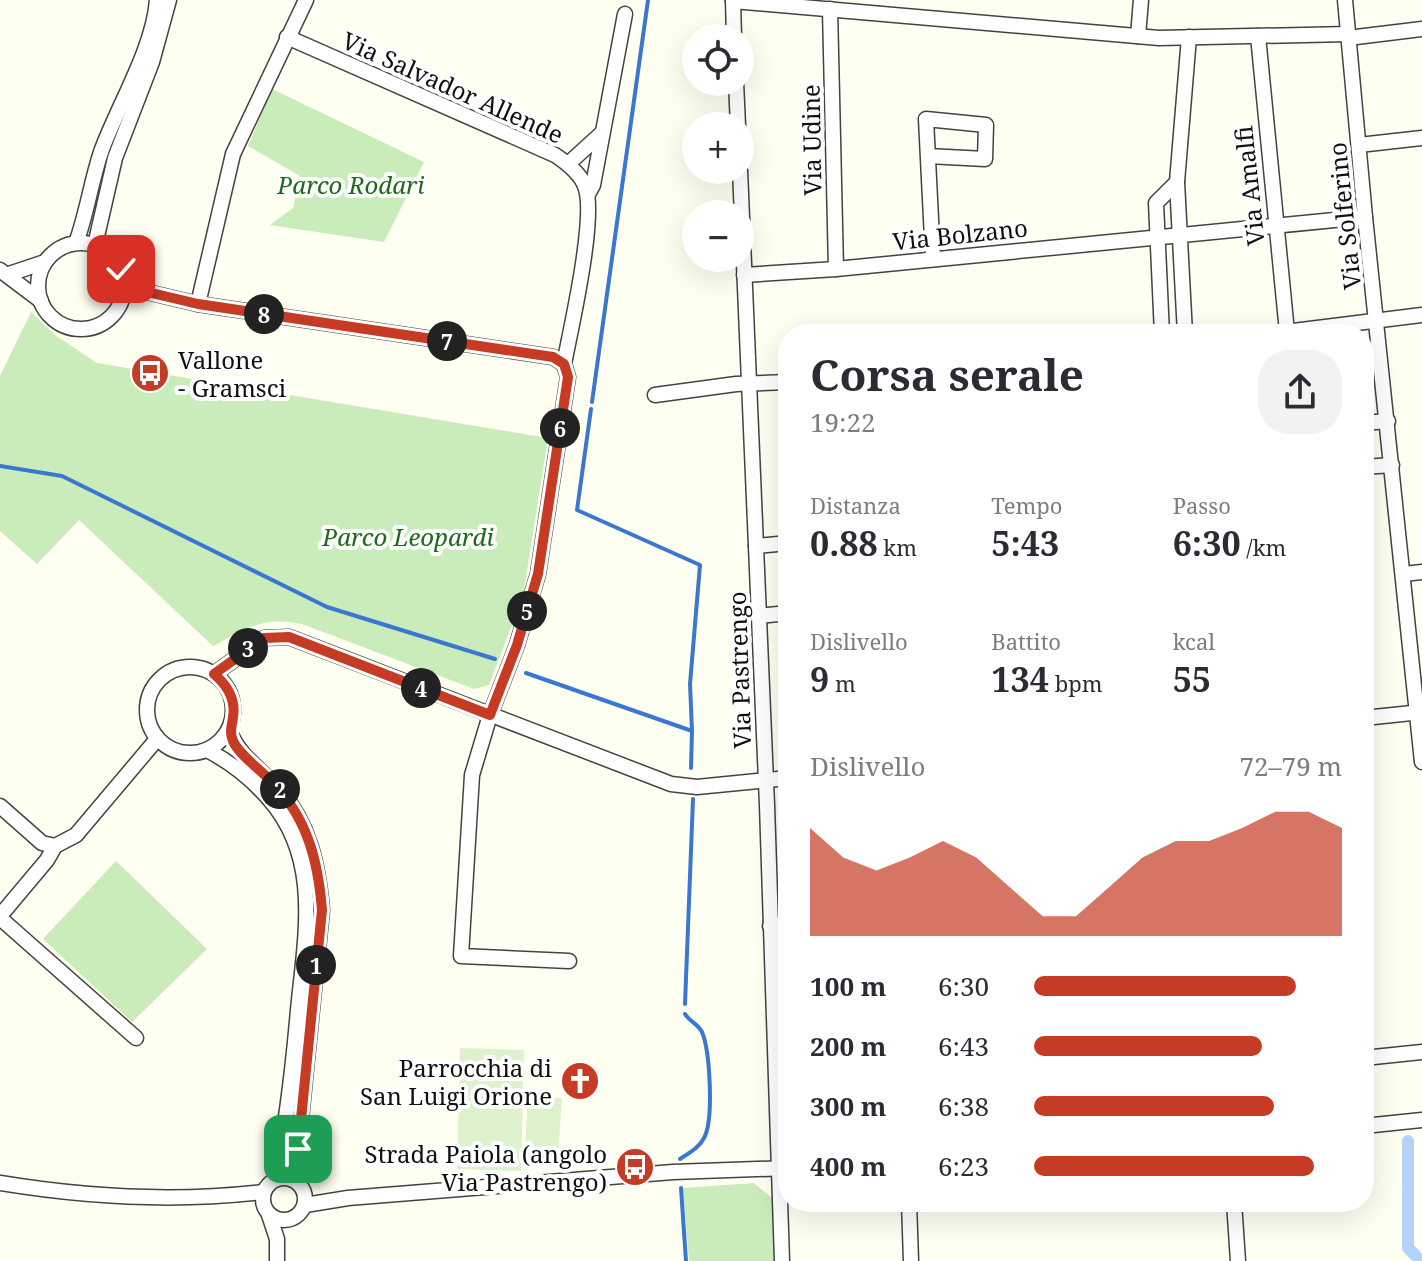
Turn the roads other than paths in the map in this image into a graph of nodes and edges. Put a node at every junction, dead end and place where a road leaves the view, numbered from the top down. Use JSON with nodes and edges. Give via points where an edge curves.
{"nodes":[{"id":1,"x":157,"y":0,"type":"edge"},
{"id":2,"x":169,"y":0,"type":"edge"},
{"id":3,"x":306,"y":0,"type":"edge"},
{"id":4,"x":733,"y":0,"type":"edge"},
{"id":5,"x":1141,"y":0,"type":"edge"},
{"id":6,"x":1345,"y":0,"type":"edge"},
{"id":7,"x":830,"y":9,"type":"junction"},
{"id":8,"x":625,"y":14,"type":"dead end"},
{"id":9,"x":734,"y":24,"type":"edge"},
{"id":10,"x":1422,"y":29,"type":"edge"},
{"id":11,"x":1138,"y":36,"type":"junction"},
{"id":12,"x":1258,"y":36,"type":"junction"},
{"id":13,"x":1348,"y":36,"type":"junction"},
{"id":14,"x":287,"y":37,"type":"junction"},
{"id":15,"x":1189,"y":37,"type":"junction"},
{"id":16,"x":602,"y":132,"type":"junction"},
{"id":17,"x":1422,"y":138,"type":"edge"},
{"id":18,"x":1359,"y":145,"type":"junction"},
{"id":19,"x":928,"y":156,"type":"junction"},
{"id":20,"x":568,"y":164,"type":"junction"},
{"id":21,"x":1177,"y":182,"type":"junction"},
{"id":22,"x":741,"y":184,"type":"edge"},
{"id":23,"x":588,"y":194,"type":"junction"},
{"id":24,"x":1365,"y":217,"type":"junction"},
{"id":25,"x":1275,"y":225,"type":"junction"},
{"id":26,"x":1179,"y":234,"type":"junction"},
{"id":27,"x":1155,"y":236,"type":"junction"},
{"id":28,"x":76,"y":243,"type":"junction"},
{"id":29,"x":95,"y":245,"type":"junction"},
{"id":30,"x":933,"y":259,"type":"junction"},
{"id":31,"x":45,"y":262,"type":"junction"},
{"id":32,"x":836,"y":269,"type":"junction"},
{"id":33,"x":4,"y":272,"type":"edge"},
{"id":34,"x":744,"y":275,"type":"junction"},
{"id":35,"x":124,"y":280,"type":"junction"},
{"id":36,"x":167,"y":296,"type":"junction"},
{"id":37,"x":41,"y":301,"type":"junction"},
{"id":38,"x":198,"y":304,"type":"junction"},
{"id":39,"x":120,"y":305,"type":"junction"},
{"id":40,"x":1422,"y":315,"type":"edge"},
{"id":41,"x":1376,"y":321,"type":"junction"},
{"id":42,"x":1161,"y":324,"type":"edge"},
{"id":43,"x":1184,"y":324,"type":"edge"},
{"id":44,"x":1286,"y":324,"type":"edge"},
{"id":45,"x":1352,"y":324,"type":"edge"},
{"id":46,"x":564,"y":364,"type":"junction"},
{"id":47,"x":778,"y":383,"type":"edge"},
{"id":48,"x":749,"y":385,"type":"junction"},
{"id":49,"x":655,"y":395,"type":"dead end"},
{"id":50,"x":1388,"y":421,"type":"junction"},
{"id":51,"x":1374,"y":422,"type":"edge"},
{"id":52,"x":1392,"y":465,"type":"junction"},
{"id":53,"x":1374,"y":466,"type":"edge"},
{"id":54,"x":778,"y":544,"type":"edge"},
{"id":55,"x":756,"y":546,"type":"junction"},
{"id":56,"x":1422,"y":572,"type":"edge"},
{"id":57,"x":1404,"y":574,"type":"junction"},
{"id":58,"x":778,"y":614,"type":"edge"},
{"id":59,"x":758,"y":616,"type":"junction"},
{"id":60,"x":214,"y":674,"type":"junction"},
{"id":61,"x":1419,"y":712,"type":"edge"},
{"id":62,"x":490,"y":715,"type":"junction"},
{"id":63,"x":1374,"y":717,"type":"edge"},
{"id":64,"x":229,"y":729,"type":"junction"},
{"id":65,"x":157,"y":739,"type":"junction"},
{"id":66,"x":207,"y":750,"type":"junction"},
{"id":67,"x":1422,"y":762,"type":"edge"},
{"id":68,"x":778,"y":779,"type":"edge"},
{"id":69,"x":765,"y":781,"type":"junction"},
{"id":70,"x":0,"y":806,"type":"edge"},
{"id":71,"x":55,"y":846,"type":"junction"},
{"id":72,"x":0,"y":917,"type":"edge"},
{"id":73,"x":778,"y":925,"type":"edge"},
{"id":74,"x":770,"y":926,"type":"junction"},
{"id":75,"x":569,"y":961,"type":"dead end"},
{"id":76,"x":136,"y":1038,"type":"dead end"},
{"id":77,"x":1422,"y":1052,"type":"edge"},
{"id":78,"x":1374,"y":1057,"type":"edge"},
{"id":79,"x":778,"y":1064,"type":"edge"},
{"id":80,"x":1422,"y":1120,"type":"edge"},
{"id":81,"x":1374,"y":1125,"type":"edge"},
{"id":82,"x":778,"y":1168,"type":"edge"},
{"id":83,"x":275,"y":1179,"type":"junction"},
{"id":84,"x":0,"y":1183,"type":"edge"},
{"id":85,"x":300,"y":1185,"type":"junction"},
{"id":86,"x":263,"y":1192,"type":"junction"},
{"id":87,"x":223,"y":1197,"type":"junction"},
{"id":88,"x":348,"y":1198,"type":"junction"},
{"id":89,"x":305,"y":1205,"type":"junction"},
{"id":90,"x":267,"y":1212,"type":"junction"},
{"id":91,"x":783,"y":1212,"type":"edge"},
{"id":92,"x":909,"y":1212,"type":"edge"},
{"id":93,"x":1234,"y":1212,"type":"edge"},
{"id":94,"x":292,"y":1219,"type":"junction"},
{"id":95,"x":277,"y":1261,"type":"edge"},
{"id":96,"x":287,"y":1261,"type":"edge"},
{"id":97,"x":782,"y":1261,"type":"edge"},
{"id":98,"x":911,"y":1261,"type":"edge"},
{"id":99,"x":1238,"y":1261,"type":"edge"}],
"edges":[{"from":1,"to":28,"type":"street","via":[[140,61],[101,154]]},
{"from":2,"to":29,"type":"street","via":[[115,158]]},
{"from":3,"to":14,"type":"street"},
{"from":4,"to":7,"type":"street"},
{"from":4,"to":9,"type":"street"},
{"from":5,"to":11,"type":"street"},
{"from":6,"to":13,"type":"street","name":"Via Solferino"},
{"from":7,"to":11,"type":"street"},
{"from":7,"to":32,"type":"street","name":"Via Udine"},
{"from":8,"to":16,"type":"street","name":"Via Salvador Allende"},
{"from":10,"to":13,"type":"street"},
{"from":11,"to":15,"type":"street"},
{"from":12,"to":13,"type":"street"},
{"from":12,"to":15,"type":"street"},
{"from":12,"to":25,"type":"street","name":"Via Amalfi"},
{"from":13,"to":18,"type":"street","name":"Via Solferino"},
{"from":14,"to":20,"type":"street","name":"Via Salvador Allende"},
{"from":14,"to":38,"type":"street","via":[[233,154]]},
{"from":15,"to":21,"type":"street"},
{"from":16,"to":20,"type":"street"},
{"from":16,"to":23,"type":"street","name":"Via Salvador Allende"},
{"from":17,"to":18,"type":"street"},
{"from":18,"to":24,"type":"street","name":"Via Solferino"},
{"from":19,"to":19,"type":"street","via":[[926,119],[986,125],[985,159]]},
{"from":19,"to":30,"type":"street"},
{"from":20,"to":23,"type":"street","name":"Via Salvador Allende"},
{"from":21,"to":26,"type":"street"},
{"from":21,"to":27,"type":"street","via":[[1156,203]]},
{"from":22,"to":34,"type":"street","name":"Via Pastrengo"},
{"from":23,"to":46,"type":"street","name":"Via Salvador Allende","via":[[589,220]]},
{"from":24,"to":25,"type":"street","name":"Via Bolzano"},
{"from":24,"to":41,"type":"street","name":"Via Solferino"},
{"from":25,"to":26,"type":"street","name":"Via Bolzano"},
{"from":25,"to":44,"type":"street","name":"Via Amalfi"},
{"from":26,"to":27,"type":"street","name":"Via Bolzano"},
{"from":26,"to":43,"type":"street"},
{"from":27,"to":30,"type":"street","name":"Via Bolzano"},
{"from":27,"to":42,"type":"street"},
{"from":28,"to":29,"type":"street"},
{"from":28,"to":31,"type":"street","via":[[55,251]]},
{"from":29,"to":35,"type":"street","via":[[115,258]]},
{"from":30,"to":32,"type":"street","name":"Via Bolzano"},
{"from":31,"to":33,"type":"street"},
{"from":31,"to":37,"type":"street","via":[[38,280]]},
{"from":32,"to":34,"type":"street","name":"Via Bolzano"},
{"from":33,"to":37,"type":"street"},
{"from":34,"to":48,"type":"street","name":"Via Pastrengo"},
{"from":35,"to":36,"type":"street"},
{"from":35,"to":39,"type":"street"},
{"from":36,"to":38,"type":"street"},
{"from":36,"to":39,"type":"street"},
{"from":37,"to":39,"type":"street","via":[[61,324],[82,329],[108,319]]},
{"from":38,"to":46,"type":"street","via":[[553,357]]},
{"from":40,"to":41,"type":"street"},
{"from":41,"to":45,"type":"street"},
{"from":41,"to":50,"type":"street","name":"Via Solferino"},
{"from":46,"to":62,"type":"street","name":"Via Salvador Allende","via":[[568,377],[538,574]]},
{"from":47,"to":48,"type":"street"},
{"from":48,"to":49,"type":"street"},
{"from":48,"to":55,"type":"street","name":"Via Pastrengo"},
{"from":50,"to":51,"type":"street"},
{"from":50,"to":52,"type":"street","name":"Via Solferino"},
{"from":52,"to":53,"type":"street"},
{"from":52,"to":57,"type":"street","name":"Via Solferino"},
{"from":54,"to":55,"type":"street"},
{"from":55,"to":59,"type":"street","name":"Via Pastrengo"},
{"from":56,"to":57,"type":"street"},
{"from":57,"to":61,"type":"street","name":"Via Solferino"},
{"from":58,"to":59,"type":"street"},
{"from":59,"to":69,"type":"street","name":"Via Pastrengo"},
{"from":60,"to":62,"type":"street","via":[[264,638],[289,637]]},
{"from":60,"to":64,"type":"street","via":[[232,699]]},
{"from":60,"to":65,"type":"street","via":[[184,667],[157,682],[146,710]]},
{"from":61,"to":63,"type":"street"},
{"from":61,"to":67,"type":"street","name":"Via Solferino"},
{"from":62,"to":69,"type":"street","via":[[671,784]]},
{"from":62,"to":75,"type":"street","name":"Via Salvador Allende","via":[[472,775],[461,956]]},
{"from":64,"to":66,"type":"street"},
{"from":64,"to":85,"type":"street","via":[[233,744],[299,815],[313,846],[319,880],[322,910],[298,1149]]},
{"from":65,"to":66,"type":"street","via":[[180,753]]},
{"from":65,"to":71,"type":"street","via":[[76,835]]},
{"from":66,"to":83,"type":"street","via":[[244,773],[283,815],[303,862],[304,955]]},
{"from":68,"to":69,"type":"street"},
{"from":69,"to":74,"type":"street","name":"Via Pastrengo"},
{"from":70,"to":71,"type":"street","via":[[42,843]]},
{"from":71,"to":72,"type":"street"},
{"from":72,"to":76,"type":"street"},
{"from":73,"to":74,"type":"street"},
{"from":74,"to":79,"type":"street","name":"Via Pastrengo"},
{"from":77,"to":78,"type":"street"},
{"from":80,"to":81,"type":"street"},
{"from":82,"to":88,"type":"street"},
{"from":83,"to":85,"type":"street"},
{"from":83,"to":86,"type":"street"},
{"from":84,"to":87,"type":"street"},
{"from":85,"to":88,"type":"street"},
{"from":85,"to":89,"type":"street"},
{"from":86,"to":87,"type":"street"},
{"from":86,"to":90,"type":"street"},
{"from":87,"to":90,"type":"street"},
{"from":88,"to":89,"type":"street"},
{"from":89,"to":94,"type":"street"},
{"from":90,"to":94,"type":"street","via":[[278,1220]]},
{"from":90,"to":95,"type":"street","via":[[277,1239]]},
{"from":91,"to":97,"type":"street","name":"Via Pastrengo"},
{"from":92,"to":98,"type":"street"},
{"from":93,"to":99,"type":"street"},
{"from":94,"to":96,"type":"street"}]}
